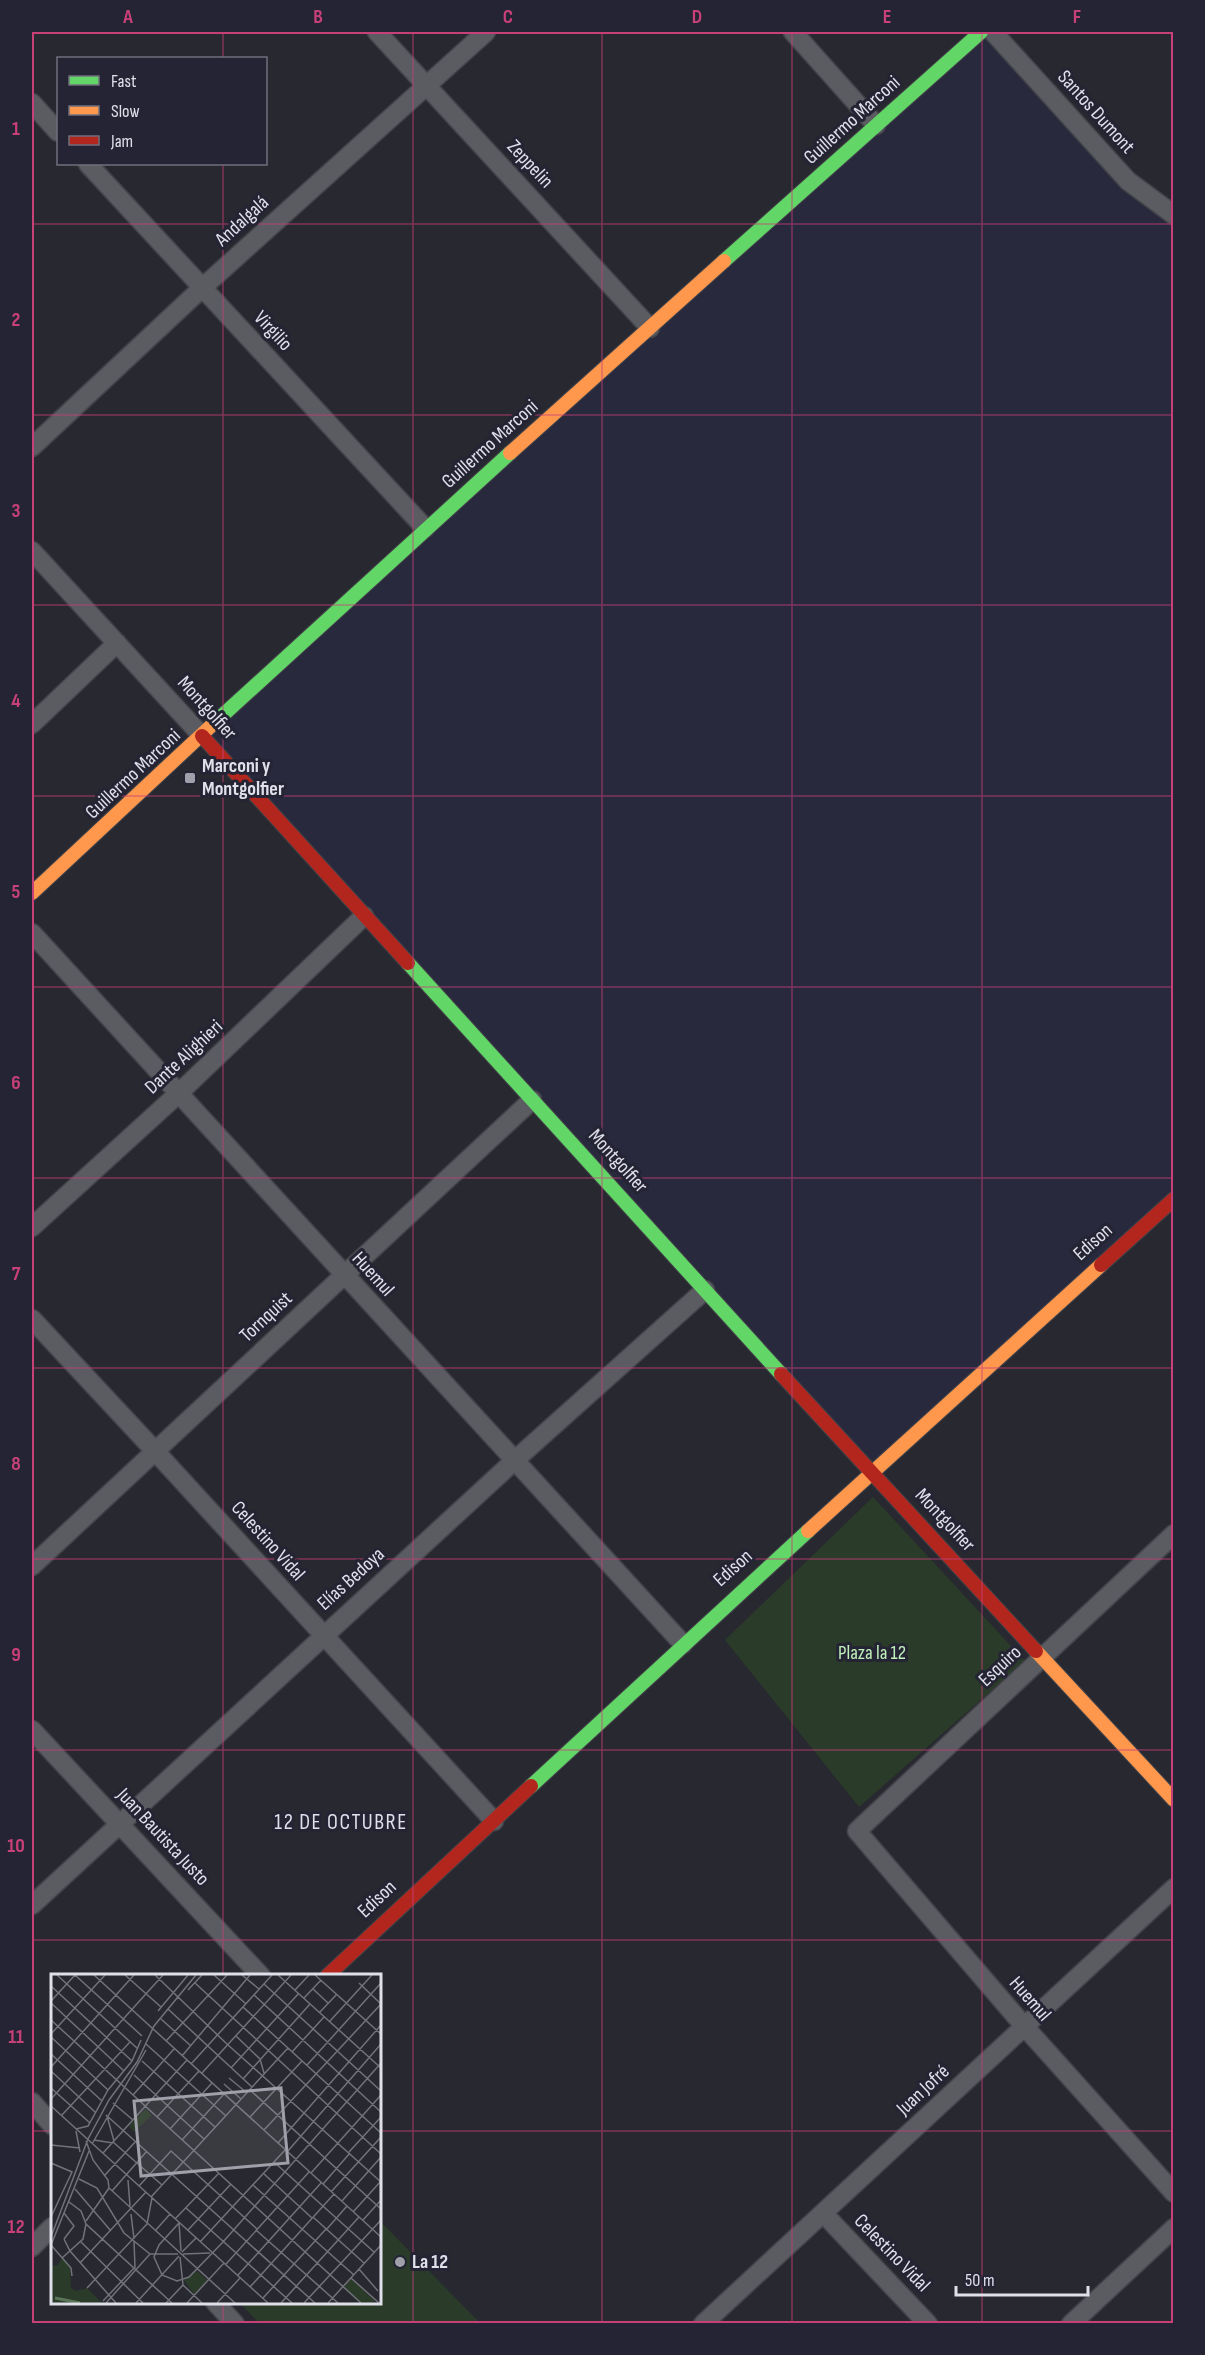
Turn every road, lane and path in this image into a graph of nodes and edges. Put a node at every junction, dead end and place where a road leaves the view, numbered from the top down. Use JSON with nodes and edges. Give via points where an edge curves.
{"nodes":[{"id":1,"x":377,"y":32,"type":"edge"},
{"id":2,"x":486,"y":32,"type":"edge"},
{"id":3,"x":793,"y":32,"type":"edge"},
{"id":4,"x":981,"y":32,"type":"edge"},
{"id":5,"x":993,"y":32,"type":"edge"},
{"id":6,"x":427,"y":85,"type":"junction"},
{"id":7,"x":32,"y":103,"type":"edge"},
{"id":8,"x":876,"y":125,"type":"junction"},
{"id":9,"x":57,"y":131,"type":"edge"},
{"id":10,"x":88,"y":165,"type":"edge"},
{"id":11,"x":1172,"y":209,"type":"edge"},
{"id":12,"x":202,"y":288,"type":"junction"},
{"id":13,"x":650,"y":328,"type":"junction"},
{"id":14,"x":32,"y":447,"type":"edge"},
{"id":15,"x":425,"y":528,"type":"junction"},
{"id":16,"x":32,"y":553,"type":"edge"},
{"id":17,"x":117,"y":643,"type":"junction"},
{"id":18,"x":32,"y":724,"type":"edge"},
{"id":19,"x":202,"y":736,"type":"junction"},
{"id":20,"x":32,"y":893,"type":"edge"},
{"id":21,"x":364,"y":916,"type":"junction"},
{"id":22,"x":32,"y":933,"type":"edge"},
{"id":23,"x":179,"y":1093,"type":"junction"},
{"id":24,"x":532,"y":1100,"type":"junction"},
{"id":25,"x":1173,"y":1199,"type":"edge"},
{"id":26,"x":32,"y":1227,"type":"edge"},
{"id":27,"x":344,"y":1275,"type":"junction"},
{"id":28,"x":705,"y":1290,"type":"junction"},
{"id":29,"x":32,"y":1319,"type":"edge"},
{"id":30,"x":155,"y":1451,"type":"junction"},
{"id":31,"x":514,"y":1461,"type":"junction"},
{"id":32,"x":872,"y":1474,"type":"junction"},
{"id":33,"x":1173,"y":1534,"type":"edge"},
{"id":34,"x":32,"y":1566,"type":"edge"},
{"id":35,"x":324,"y":1635,"type":"junction"},
{"id":36,"x":683,"y":1644,"type":"junction"},
{"id":37,"x":1042,"y":1657,"type":"junction"},
{"id":38,"x":32,"y":1730,"type":"edge"},
{"id":39,"x":1173,"y":1800,"type":"edge"},
{"id":40,"x":494,"y":1821,"type":"junction"},
{"id":41,"x":118,"y":1823,"type":"junction"},
{"id":42,"x":857,"y":1831,"type":"joint"},
{"id":43,"x":1173,"y":1888,"type":"edge"},
{"id":44,"x":32,"y":1905,"type":"edge"},
{"id":45,"x":259,"y":1974,"type":"edge"},
{"id":46,"x":329,"y":1974,"type":"edge"},
{"id":47,"x":1023,"y":2026,"type":"junction"},
{"id":48,"x":32,"y":2102,"type":"edge"},
{"id":49,"x":51,"y":2124,"type":"edge"},
{"id":50,"x":1173,"y":2193,"type":"edge"},
{"id":51,"x":824,"y":2214,"type":"junction"},
{"id":52,"x":1173,"y":2228,"type":"edge"},
{"id":53,"x":51,"y":2229,"type":"edge"},
{"id":54,"x":32,"y":2247,"type":"edge"},
{"id":55,"x":217,"y":2304,"type":"edge"},
{"id":56,"x":235,"y":2324,"type":"edge"},
{"id":57,"x":704,"y":2324,"type":"edge"},
{"id":58,"x":928,"y":2324,"type":"edge"},
{"id":59,"x":1071,"y":2324,"type":"edge"}],
"edges":[{"from":1,"to":6,"type":"street","name":"Zeppelin"},
{"from":2,"to":6,"type":"street","name":"Andalgalá"},
{"from":3,"to":8,"type":"street"},
{"from":4,"to":8,"type":"street","name":"Guillermo Marconi"},
{"from":5,"to":11,"type":"street","name":"Santos Dumont","via":[[1128,180]]},
{"from":6,"to":12,"type":"street","name":"Andalgalá"},
{"from":6,"to":13,"type":"street","name":"Zeppelin"},
{"from":7,"to":9,"type":"street"},
{"from":8,"to":13,"type":"street","name":"Guillermo Marconi"},
{"from":10,"to":12,"type":"street","name":"Virgilio"},
{"from":12,"to":14,"type":"street","name":"Andalgalá"},
{"from":12,"to":15,"type":"street","name":"Virgilio"},
{"from":13,"to":15,"type":"street","name":"Guillermo Marconi"},
{"from":15,"to":19,"type":"street","name":"Guillermo Marconi"},
{"from":16,"to":17,"type":"street","name":"Montgolfier"},
{"from":17,"to":18,"type":"street"},
{"from":17,"to":19,"type":"street","name":"Montgolfier"},
{"from":19,"to":20,"type":"street","name":"Guillermo Marconi"},
{"from":19,"to":21,"type":"street","name":"Montgolfier"},
{"from":21,"to":23,"type":"street","name":"Dante Alighieri"},
{"from":21,"to":24,"type":"street","name":"Montgolfier"},
{"from":22,"to":23,"type":"street","name":"Huemul"},
{"from":23,"to":26,"type":"street","name":"Dante Alighieri"},
{"from":23,"to":27,"type":"street","name":"Huemul"},
{"from":24,"to":27,"type":"street","name":"Tornquist"},
{"from":24,"to":28,"type":"street","name":"Montgolfier"},
{"from":25,"to":32,"type":"street","name":"Edison"},
{"from":27,"to":30,"type":"street","name":"Tornquist"},
{"from":27,"to":31,"type":"street","name":"Huemul"},
{"from":28,"to":31,"type":"street","name":"Elías Bedoya"},
{"from":28,"to":32,"type":"street","name":"Montgolfier"},
{"from":29,"to":30,"type":"street","name":"Celestino Vidal"},
{"from":30,"to":34,"type":"street","name":"Tornquist"},
{"from":30,"to":35,"type":"street","name":"Celestino Vidal"},
{"from":31,"to":35,"type":"street","name":"Elías Bedoya"},
{"from":31,"to":36,"type":"street","name":"Huemul"},
{"from":32,"to":36,"type":"street","name":"Edison"},
{"from":32,"to":37,"type":"street","name":"Montgolfier"},
{"from":33,"to":37,"type":"street","name":"Esquiro"},
{"from":35,"to":40,"type":"street","name":"Celestino Vidal"},
{"from":35,"to":41,"type":"street","name":"Elías Bedoya"},
{"from":36,"to":40,"type":"street","name":"Edison"},
{"from":37,"to":39,"type":"street","name":"Montgolfier"},
{"from":37,"to":42,"type":"street","name":"Esquiro"},
{"from":38,"to":41,"type":"street","name":"Juan Bautista Justo"},
{"from":40,"to":46,"type":"street","name":"Edison"},
{"from":41,"to":44,"type":"street","name":"Elías Bedoya"},
{"from":41,"to":45,"type":"street","name":"Juan Bautista Justo"},
{"from":42,"to":47,"type":"street","name":"Huemul"},
{"from":43,"to":47,"type":"street","name":"Juan Jofré"},
{"from":47,"to":50,"type":"street","name":"Huemul"},
{"from":47,"to":51,"type":"street","name":"Juan Jofré"},
{"from":48,"to":49,"type":"street"},
{"from":51,"to":57,"type":"street","name":"Juan Jofré"},
{"from":51,"to":58,"type":"street","name":"Celestino Vidal"},
{"from":52,"to":59,"type":"street"},
{"from":53,"to":54,"type":"street"},
{"from":55,"to":56,"type":"street"}]}
